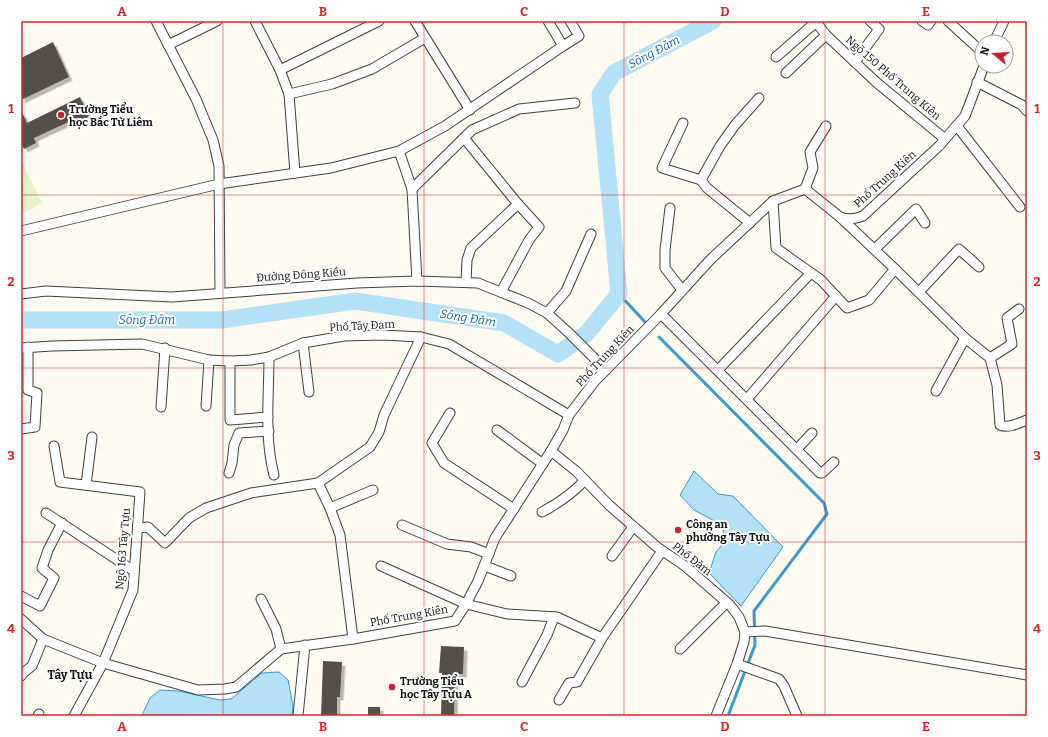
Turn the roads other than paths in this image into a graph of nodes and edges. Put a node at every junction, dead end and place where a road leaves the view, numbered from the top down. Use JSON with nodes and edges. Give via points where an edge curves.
{"nodes":[{"id":1,"x":156,"y":21,"type":"edge"},
{"id":2,"x":217,"y":21,"type":"edge"},
{"id":3,"x":255,"y":21,"type":"edge"},
{"id":4,"x":379,"y":21,"type":"edge"},
{"id":5,"x":415,"y":21,"type":"edge"},
{"id":6,"x":548,"y":21,"type":"edge"},
{"id":7,"x":570,"y":21,"type":"edge"},
{"id":8,"x":870,"y":21,"type":"edge"},
{"id":9,"x":922,"y":21,"type":"edge"},
{"id":10,"x":931,"y":21,"type":"edge"},
{"id":11,"x":948,"y":21,"type":"edge"},
{"id":12,"x":1004,"y":21,"type":"edge"},
{"id":13,"x":998,"y":34,"type":"edge"},
{"id":14,"x":826,"y":35,"type":"junction"},
{"id":15,"x":425,"y":38,"type":"junction"},
{"id":16,"x":168,"y":45,"type":"junction"},
{"id":17,"x":974,"y":45,"type":"edge"},
{"id":18,"x":564,"y":46,"type":"junction"},
{"id":19,"x":776,"y":57,"type":"dead end"},
{"id":20,"x":855,"y":62,"type":"junction"},
{"id":21,"x":280,"y":70,"type":"junction"},
{"id":22,"x":786,"y":73,"type":"dead end"},
{"id":23,"x":980,"y":74,"type":"edge"},
{"id":24,"x":977,"y":82,"type":"junction"},
{"id":25,"x":289,"y":94,"type":"junction"},
{"id":26,"x":759,"y":98,"type":"dead end"},
{"id":27,"x":575,"y":102,"type":"dead end"},
{"id":28,"x":470,"y":110,"type":"junction"},
{"id":29,"x":1027,"y":112,"type":"edge"},
{"id":30,"x":683,"y":123,"type":"dead end"},
{"id":31,"x":826,"y":126,"type":"dead end"},
{"id":32,"x":957,"y":126,"type":"junction"},
{"id":33,"x":464,"y":138,"type":"junction"},
{"id":34,"x":945,"y":139,"type":"junction"},
{"id":35,"x":399,"y":151,"type":"junction"},
{"id":36,"x":295,"y":173,"type":"junction"},
{"id":37,"x":701,"y":180,"type":"junction"},
{"id":38,"x":219,"y":184,"type":"junction"},
{"id":39,"x":412,"y":189,"type":"junction"},
{"id":40,"x":805,"y":189,"type":"junction"},
{"id":41,"x":773,"y":201,"type":"junction"},
{"id":42,"x":518,"y":204,"type":"junction"},
{"id":43,"x":1020,"y":207,"type":"dead end"},
{"id":44,"x":670,"y":208,"type":"dead end"},
{"id":45,"x":840,"y":217,"type":"junction"},
{"id":46,"x":750,"y":223,"type":"junction"},
{"id":47,"x":925,"y":223,"type":"dead end"},
{"id":48,"x":21,"y":231,"type":"edge"},
{"id":49,"x":591,"y":234,"type":"dead end"},
{"id":50,"x":875,"y":249,"type":"junction"},
{"id":51,"x":979,"y":267,"type":"dead end"},
{"id":52,"x":895,"y":269,"type":"junction"},
{"id":53,"x":811,"y":273,"type":"junction"},
{"id":54,"x":417,"y":281,"type":"junction"},
{"id":55,"x":466,"y":282,"type":"junction"},
{"id":56,"x":682,"y":290,"type":"junction"},
{"id":57,"x":501,"y":292,"type":"junction"},
{"id":58,"x":918,"y":292,"type":"junction"},
{"id":59,"x":220,"y":293,"type":"junction"},
{"id":60,"x":21,"y":294,"type":"edge"},
{"id":61,"x":836,"y":296,"type":"junction"},
{"id":62,"x":1019,"y":309,"type":"dead end"},
{"id":63,"x":547,"y":313,"type":"junction"},
{"id":64,"x":660,"y":316,"type":"junction"},
{"id":65,"x":421,"y":337,"type":"junction"},
{"id":66,"x":965,"y":338,"type":"junction"},
{"id":67,"x":303,"y":343,"type":"junction"},
{"id":68,"x":24,"y":347,"type":"edge"},
{"id":69,"x":165,"y":348,"type":"junction"},
{"id":70,"x":269,"y":357,"type":"junction"},
{"id":71,"x":990,"y":358,"type":"junction"},
{"id":72,"x":209,"y":360,"type":"junction"},
{"id":73,"x":230,"y":362,"type":"junction"},
{"id":74,"x":606,"y":370,"type":"junction"},
{"id":75,"x":718,"y":370,"type":"junction"},
{"id":76,"x":936,"y":391,"type":"dead end"},
{"id":77,"x":309,"y":392,"type":"dead end"},
{"id":78,"x":747,"y":399,"type":"junction"},
{"id":79,"x":206,"y":406,"type":"dead end"},
{"id":80,"x":161,"y":407,"type":"dead end"},
{"id":81,"x":450,"y":413,"type":"dead end"},
{"id":82,"x":569,"y":414,"type":"junction"},
{"id":83,"x":268,"y":418,"type":"junction"},
{"id":84,"x":1027,"y":420,"type":"edge"},
{"id":85,"x":21,"y":429,"type":"edge"},
{"id":86,"x":497,"y":430,"type":"dead end"},
{"id":87,"x":268,"y":431,"type":"junction"},
{"id":88,"x":812,"y":433,"type":"dead end"},
{"id":89,"x":92,"y":437,"type":"dead end"},
{"id":90,"x":54,"y":446,"type":"dead end"},
{"id":91,"x":797,"y":449,"type":"junction"},
{"id":92,"x":551,"y":451,"type":"junction"},
{"id":93,"x":834,"y":462,"type":"dead end"},
{"id":94,"x":543,"y":464,"type":"junction"},
{"id":95,"x":229,"y":473,"type":"dead end"},
{"id":96,"x":274,"y":475,"type":"dead end"},
{"id":97,"x":585,"y":480,"type":"junction"},
{"id":98,"x":318,"y":483,"type":"junction"},
{"id":99,"x":86,"y":485,"type":"junction"},
{"id":100,"x":373,"y":490,"type":"dead end"},
{"id":101,"x":330,"y":508,"type":"junction"},
{"id":102,"x":514,"y":508,"type":"junction"},
{"id":103,"x":542,"y":512,"type":"dead end"},
{"id":104,"x":46,"y":513,"type":"dead end"},
{"id":105,"x":62,"y":523,"type":"junction"},
{"id":106,"x":402,"y":525,"type":"dead end"},
{"id":107,"x":633,"y":526,"type":"junction"},
{"id":108,"x":138,"y":528,"type":"junction"},
{"id":109,"x":662,"y":551,"type":"junction"},
{"id":110,"x":490,"y":554,"type":"junction"},
{"id":111,"x":612,"y":556,"type":"dead end"},
{"id":112,"x":381,"y":566,"type":"dead end"},
{"id":113,"x":485,"y":566,"type":"junction"},
{"id":114,"x":134,"y":571,"type":"junction"},
{"id":115,"x":511,"y":576,"type":"dead end"},
{"id":116,"x":21,"y":596,"type":"edge"},
{"id":117,"x":261,"y":599,"type":"dead end"},
{"id":118,"x":726,"y":603,"type":"junction"},
{"id":119,"x":466,"y":604,"type":"junction"},
{"id":120,"x":554,"y":617,"type":"junction"},
{"id":121,"x":21,"y":619,"type":"edge"},
{"id":122,"x":747,"y":631,"type":"junction"},
{"id":123,"x":602,"y":638,"type":"junction"},
{"id":124,"x":43,"y":639,"type":"junction"},
{"id":125,"x":353,"y":639,"type":"junction"},
{"id":126,"x":305,"y":645,"type":"junction"},
{"id":127,"x":281,"y":649,"type":"junction"},
{"id":128,"x":680,"y":649,"type":"dead end"},
{"id":129,"x":103,"y":663,"type":"junction"},
{"id":130,"x":739,"y":664,"type":"junction"},
{"id":131,"x":22,"y":673,"type":"edge"},
{"id":132,"x":1027,"y":675,"type":"edge"},
{"id":133,"x":522,"y":682,"type":"dead end"},
{"id":134,"x":559,"y":700,"type":"dead end"},
{"id":135,"x":74,"y":716,"type":"edge"},
{"id":136,"x":298,"y":716,"type":"edge"},
{"id":137,"x":716,"y":716,"type":"edge"},
{"id":138,"x":797,"y":716,"type":"edge"}],
"edges":[{"from":1,"to":16,"type":"street"},
{"from":2,"to":16,"type":"street"},
{"from":3,"to":21,"type":"street"},
{"from":4,"to":21,"type":"street"},
{"from":5,"to":15,"type":"street"},
{"from":6,"to":18,"type":"street"},
{"from":7,"to":18,"type":"street","via":[[579,36]]},
{"from":8,"to":20,"type":"street","via":[[878,29]]},
{"from":9,"to":10,"type":"street","via":[[928,25]]},
{"from":11,"to":17,"type":"street"},
{"from":12,"to":13,"type":"street"},
{"from":14,"to":19,"type":"street","name":"Ngõ 150 Phố Trung Kiên","via":[[816,22]]},
{"from":14,"to":20,"type":"street","name":"Ngõ 150 Phố Trung Kiên"},
{"from":14,"to":22,"type":"street"},
{"from":15,"to":25,"type":"street","via":[[372,70],[332,84]]},
{"from":15,"to":28,"type":"street"},
{"from":16,"to":38,"type":"street","via":[[196,99],[213,140],[219,166]]},
{"from":18,"to":28,"type":"street"},
{"from":20,"to":34,"type":"street","name":"Ngõ 150 Phố Trung Kiên"},
{"from":21,"to":25,"type":"street"},
{"from":23,"to":24,"type":"street","name":"Phố Trung Kiên"},
{"from":24,"to":29,"type":"street","via":[[1022,105]]},
{"from":24,"to":32,"type":"street","name":"Phố Trung Kiên","via":[[965,116]]},
{"from":25,"to":36,"type":"street"},
{"from":26,"to":37,"type":"street","via":[[720,146]]},
{"from":27,"to":33,"type":"street","via":[[519,109],[472,130]]},
{"from":28,"to":35,"type":"street"},
{"from":30,"to":37,"type":"street","via":[[662,168]]},
{"from":31,"to":40,"type":"street","via":[[810,152],[813,168]]},
{"from":32,"to":34,"type":"street","name":"Phố Trung Kiên"},
{"from":32,"to":43,"type":"street"},
{"from":33,"to":39,"type":"street"},
{"from":33,"to":42,"type":"street"},
{"from":34,"to":45,"type":"street","name":"Phố Trung Kiên","via":[[863,216],[847,220]]},
{"from":35,"to":36,"type":"street","via":[[331,168]]},
{"from":35,"to":39,"type":"street"},
{"from":36,"to":38,"type":"street"},
{"from":37,"to":46,"type":"street","via":[[707,188]]},
{"from":38,"to":48,"type":"street"},
{"from":38,"to":59,"type":"street"},
{"from":39,"to":54,"type":"street"},
{"from":40,"to":41,"type":"street","name":"Phố Trung Kiên"},
{"from":40,"to":45,"type":"street"},
{"from":41,"to":46,"type":"street","name":"Phố Trung Kiên"},
{"from":41,"to":53,"type":"street","via":[[776,248]]},
{"from":42,"to":55,"type":"street","via":[[471,248]]},
{"from":42,"to":57,"type":"street","via":[[539,226]]},
{"from":44,"to":56,"type":"street","via":[[665,268]]},
{"from":45,"to":50,"type":"street"},
{"from":46,"to":56,"type":"street","name":"Phố Trung Kiên"},
{"from":47,"to":50,"type":"street","via":[[916,208]]},
{"from":49,"to":63,"type":"street","via":[[566,291]]},
{"from":50,"to":52,"type":"street"},
{"from":51,"to":58,"type":"street","via":[[960,249]]},
{"from":52,"to":58,"type":"street"},
{"from":52,"to":61,"type":"street","via":[[869,300],[847,308]]},
{"from":53,"to":61,"type":"street"},
{"from":53,"to":75,"type":"street"},
{"from":54,"to":55,"type":"street","name":"Đường Đông Kiều"},
{"from":54,"to":59,"type":"street","name":"Đường Đông Kiều"},
{"from":55,"to":57,"type":"street","name":"Đường Đông Kiều","via":[[478,283]]},
{"from":56,"to":64,"type":"street","name":"Phố Trung Kiên"},
{"from":57,"to":63,"type":"street","name":"Đường Đông Kiều"},
{"from":58,"to":66,"type":"street"},
{"from":59,"to":60,"type":"street","name":"Đường Đông Kiều","via":[[172,297],[46,291]]},
{"from":61,"to":78,"type":"street"},
{"from":62,"to":71,"type":"street","via":[[1007,318],[1012,344]]},
{"from":63,"to":74,"type":"street","name":"Đường Đông Kiều"},
{"from":64,"to":74,"type":"street","name":"Phố Trung Kiên"},
{"from":64,"to":75,"type":"street"},
{"from":65,"to":67,"type":"street","name":"Phố Tây Đam","via":[[344,336]]},
{"from":65,"to":82,"type":"street","name":"Phố Tây Đam","via":[[449,344]]},
{"from":65,"to":98,"type":"street","via":[[370,447]]},
{"from":66,"to":71,"type":"street"},
{"from":66,"to":76,"type":"street"},
{"from":67,"to":70,"type":"street","name":"Phố Tây Đam"},
{"from":67,"to":77,"type":"street"},
{"from":68,"to":69,"type":"street","name":"Phố Tây Đam","via":[[142,344]]},
{"from":68,"to":85,"type":"street","via":[[28,390],[37,393],[35,427]]},
{"from":69,"to":72,"type":"street","name":"Phố Tây Đam"},
{"from":69,"to":80,"type":"street"},
{"from":70,"to":73,"type":"street","name":"Phố Tây Đam"},
{"from":70,"to":83,"type":"street"},
{"from":71,"to":84,"type":"street","via":[[997,385],[1000,425],[1003,427]]},
{"from":72,"to":73,"type":"street","name":"Phố Tây Đam"},
{"from":72,"to":79,"type":"street"},
{"from":73,"to":83,"type":"street","via":[[230,420]]},
{"from":74,"to":82,"type":"street","name":"Phố Trung Kiên"},
{"from":75,"to":78,"type":"street"},
{"from":78,"to":91,"type":"street"},
{"from":81,"to":102,"type":"street","via":[[432,443],[444,463]]},
{"from":82,"to":92,"type":"street","name":"Phố Trung Kiên"},
{"from":83,"to":87,"type":"street"},
{"from":86,"to":94,"type":"street"},
{"from":87,"to":95,"type":"street","via":[[239,433]]},
{"from":87,"to":96,"type":"street"},
{"from":88,"to":91,"type":"street"},
{"from":89,"to":99,"type":"street"},
{"from":90,"to":99,"type":"street","via":[[60,482]]},
{"from":91,"to":93,"type":"street","via":[[820,473]]},
{"from":92,"to":94,"type":"street","name":"Phố Trung Kiên"},
{"from":92,"to":97,"type":"street","name":"Phố Đăm"},
{"from":94,"to":102,"type":"street","name":"Phố Trung Kiên"},
{"from":97,"to":103,"type":"street","via":[[564,500]]},
{"from":97,"to":107,"type":"street","name":"Phố Đăm"},
{"from":98,"to":101,"type":"street"},
{"from":98,"to":108,"type":"street","via":[[251,493],[206,508],[189,518],[165,543],[148,527]]},
{"from":99,"to":108,"type":"street","name":"Ngõ 163 Tây Tựu","via":[[140,492]]},
{"from":100,"to":101,"type":"street"},
{"from":101,"to":125,"type":"street","via":[[340,535]]},
{"from":102,"to":110,"type":"street","name":"Phố Trung Kiên","via":[[495,538]]},
{"from":104,"to":105,"type":"street"},
{"from":105,"to":114,"type":"street"},
{"from":105,"to":116,"type":"street","via":[[42,568],[54,578],[40,606]]},
{"from":106,"to":110,"type":"street","via":[[447,544],[471,547]]},
{"from":107,"to":109,"type":"street","name":"Phố Đăm"},
{"from":107,"to":111,"type":"street"},
{"from":108,"to":114,"type":"street","name":"Ngõ 163 Tây Tựu"},
{"from":109,"to":118,"type":"street","name":"Phố Đăm","via":[[685,566]]},
{"from":109,"to":123,"type":"street"},
{"from":110,"to":113,"type":"street","name":"Phố Trung Kiên"},
{"from":112,"to":119,"type":"street"},
{"from":113,"to":115,"type":"street"},
{"from":113,"to":119,"type":"street","name":"Phố Trung Kiên"},
{"from":114,"to":129,"type":"street","name":"Ngõ 163 Tây Tựu","via":[[133,590]]},
{"from":117,"to":127,"type":"street","via":[[276,629]]},
{"from":118,"to":122,"type":"street","name":"Phố Đăm"},
{"from":118,"to":128,"type":"street"},
{"from":119,"to":120,"type":"street","via":[[507,614]]},
{"from":119,"to":125,"type":"street","name":"Phố Trung Kiên","via":[[455,621]]},
{"from":120,"to":123,"type":"street"},
{"from":120,"to":133,"type":"street"},
{"from":121,"to":124,"type":"street"},
{"from":122,"to":130,"type":"street"},
{"from":122,"to":132,"type":"street","via":[[765,631]]},
{"from":123,"to":134,"type":"street","via":[[578,682],[569,683]]},
{"from":124,"to":129,"type":"street"},
{"from":124,"to":131,"type":"street","via":[[32,666]]},
{"from":125,"to":126,"type":"street","name":"Phố Trung Kiên"},
{"from":126,"to":127,"type":"street","name":"Phố Trung Kiên"},
{"from":126,"to":136,"type":"street"},
{"from":127,"to":129,"type":"street","via":[[236,687],[225,689],[198,690]]},
{"from":129,"to":135,"type":"street","name":"Ngõ 163 Tây Tựu"},
{"from":130,"to":137,"type":"street"},
{"from":130,"to":138,"type":"street","via":[[779,679]]}]}
